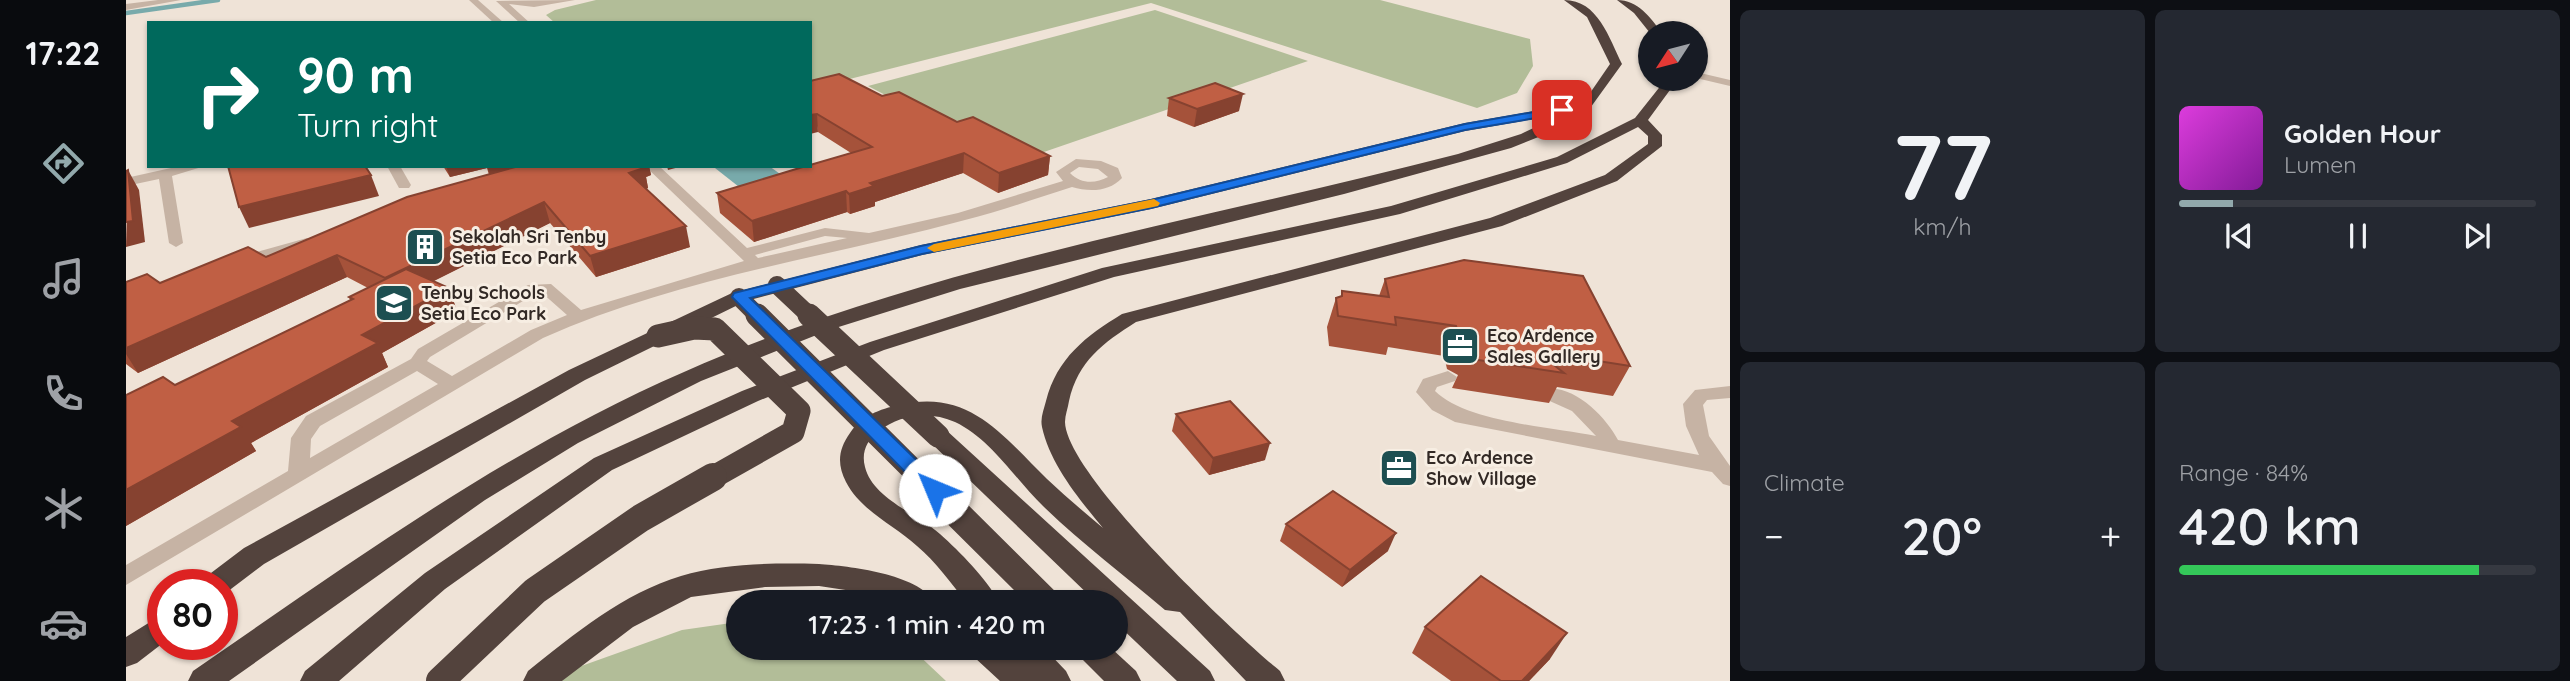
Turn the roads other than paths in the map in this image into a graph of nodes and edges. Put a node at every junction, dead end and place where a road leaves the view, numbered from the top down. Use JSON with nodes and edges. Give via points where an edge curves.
{"nodes":[{"id":1,"x":177,"y":0,"type":"edge"},
{"id":2,"x":473,"y":0,"type":"edge"},
{"id":3,"x":571,"y":0,"type":"edge"},
{"id":4,"x":1569,"y":0,"type":"edge"},
{"id":5,"x":1622,"y":0,"type":"edge"},
{"id":6,"x":499,"y":1,"type":"edge"},
{"id":7,"x":556,"y":2,"type":"junction"},
{"id":8,"x":126,"y":7,"type":"edge"},
{"id":9,"x":498,"y":21,"type":"edge"},
{"id":10,"x":524,"y":21,"type":"edge"},
{"id":11,"x":1646,"y":21,"type":"edge"},
{"id":12,"x":1708,"y":78,"type":"edge"},
{"id":13,"x":1730,"y":83,"type":"edge"},
{"id":14,"x":1663,"y":91,"type":"edge"},
{"id":15,"x":1586,"y":106,"type":"junction"},
{"id":16,"x":1640,"y":121,"type":"junction"},
{"id":17,"x":190,"y":168,"type":"edge"},
{"id":18,"x":394,"y":168,"type":"edge"},
{"id":19,"x":653,"y":168,"type":"edge"},
{"id":20,"x":165,"y":174,"type":"junction"},
{"id":21,"x":126,"y":182,"type":"edge"},
{"id":22,"x":1073,"y":182,"type":"dead end"},
{"id":23,"x":404,"y":185,"type":"dead end"},
{"id":24,"x":329,"y":236,"type":"edge"},
{"id":25,"x":176,"y":243,"type":"dead end"},
{"id":26,"x":749,"y":258,"type":"junction"},
{"id":27,"x":224,"y":266,"type":"edge"},
{"id":28,"x":777,"y":285,"type":"junction"},
{"id":29,"x":739,"y":297,"type":"junction"},
{"id":30,"x":578,"y":316,"type":"junction"},
{"id":31,"x":658,"y":336,"type":"junction"},
{"id":32,"x":417,"y":363,"type":"junction"},
{"id":33,"x":1448,"y":377,"type":"dead end"},
{"id":34,"x":452,"y":384,"type":"junction"},
{"id":35,"x":1730,"y":392,"type":"edge"},
{"id":36,"x":1549,"y":394,"type":"edge"},
{"id":37,"x":1611,"y":445,"type":"junction"},
{"id":38,"x":1724,"y":472,"type":"edge"},
{"id":39,"x":298,"y":474,"type":"junction"},
{"id":40,"x":237,"y":569,"type":"edge"},
{"id":41,"x":126,"y":576,"type":"edge"},
{"id":42,"x":894,"y":590,"type":"edge"},
{"id":43,"x":973,"y":590,"type":"edge"},
{"id":44,"x":1034,"y":590,"type":"edge"},
{"id":45,"x":1102,"y":590,"type":"edge"},
{"id":46,"x":1128,"y":614,"type":"edge"},
{"id":47,"x":147,"y":638,"type":"edge"},
{"id":48,"x":126,"y":654,"type":"edge"},
{"id":49,"x":998,"y":660,"type":"edge"},
{"id":50,"x":1036,"y":660,"type":"edge"},
{"id":51,"x":1103,"y":660,"type":"edge"},
{"id":52,"x":1259,"y":672,"type":"edge"},
{"id":53,"x":204,"y":681,"type":"edge"},
{"id":54,"x":316,"y":681,"type":"edge"},
{"id":55,"x":440,"y":681,"type":"edge"},
{"id":56,"x":539,"y":681,"type":"edge"},
{"id":57,"x":1022,"y":681,"type":"edge"},
{"id":58,"x":1055,"y":681,"type":"edge"},
{"id":59,"x":1125,"y":681,"type":"edge"},
{"id":60,"x":1199,"y":681,"type":"edge"}],
"edges":[{"from":1,"to":8,"type":"street"},
{"from":2,"to":9,"type":"street"},
{"from":3,"to":7,"type":"street"},
{"from":4,"to":15,"type":"highway","via":[[1591,15],[1616,64]]},
{"from":5,"to":11,"type":"highway"},
{"from":6,"to":7,"type":"street"},
{"from":6,"to":10,"type":"street"},
{"from":7,"to":10,"type":"street"},
{"from":12,"to":13,"type":"street"},
{"from":14,"to":16,"type":"highway"},
{"from":15,"to":28,"type":"highway","via":[[1465,127],[1164,201],[921,250]]},
{"from":15,"to":53,"type":"highway","via":[[1516,142],[1356,187],[1068,255],[859,312],[764,347],[585,429],[475,492]]},
{"from":16,"to":52,"type":"highway","via":[[1655,135],[1655,146],[1611,178],[1559,200],[1439,238],[1129,318],[1086,345],[1062,379],[1053,425],[1072,472]]},
{"from":16,"to":54,"type":"highway","via":[[1562,160],[1394,210],[1109,272],[877,346],[750,396],[603,464],[435,581]]},
{"from":17,"to":20,"type":"street"},
{"from":18,"to":23,"type":"street"},
{"from":19,"to":26,"type":"street"},
{"from":20,"to":21,"type":"street"},
{"from":20,"to":25,"type":"street"},
{"from":22,"to":26,"type":"street","via":[[881,237],[825,232]]},
{"from":24,"to":27,"type":"street"},
{"from":26,"to":30,"type":"street"},
{"from":28,"to":29,"type":"highway"},
{"from":28,"to":45,"type":"highway","bridge":true},
{"from":29,"to":31,"type":"highway","bridge":true},
{"from":29,"to":44,"type":"highway","bridge":true},
{"from":30,"to":32,"type":"street","via":[[545,287],[534,288],[430,348]]},
{"from":30,"to":34,"type":"street","via":[[537,334]]},
{"from":31,"to":40,"type":"highway","via":[[577,375],[396,475]]},
{"from":31,"to":55,"type":"highway","bridge":true,"via":[[694,328],[715,329],[799,411],[793,432],[641,518],[535,591]]},
{"from":32,"to":34,"type":"street"},
{"from":32,"to":39,"type":"street","via":[[313,421],[301,438]]},
{"from":33,"to":37,"type":"street","via":[[1430,383],[1425,392],[1450,413]]},
{"from":34,"to":39,"type":"street"},
{"from":35,"to":38,"type":"street","via":[[1702,394],[1693,404],[1700,443]]},
{"from":36,"to":37,"type":"street","via":[[1591,414]]},
{"from":37,"to":38,"type":"street"},
{"from":39,"to":41,"type":"street"},
{"from":42,"to":56,"type":"highway","via":[[829,575],[753,576],[679,588],[598,633]]},
{"from":43,"to":52,"type":"highway","via":[[929,540],[868,495],[855,476],[850,452],[865,428],[916,407],[955,413],[979,425],[1052,499]]},
{"from":46,"to":60,"type":"highway"},
{"from":47,"to":48,"type":"highway"},
{"from":49,"to":57,"type":"highway"},
{"from":50,"to":58,"type":"highway"},
{"from":51,"to":59,"type":"highway"}]}
